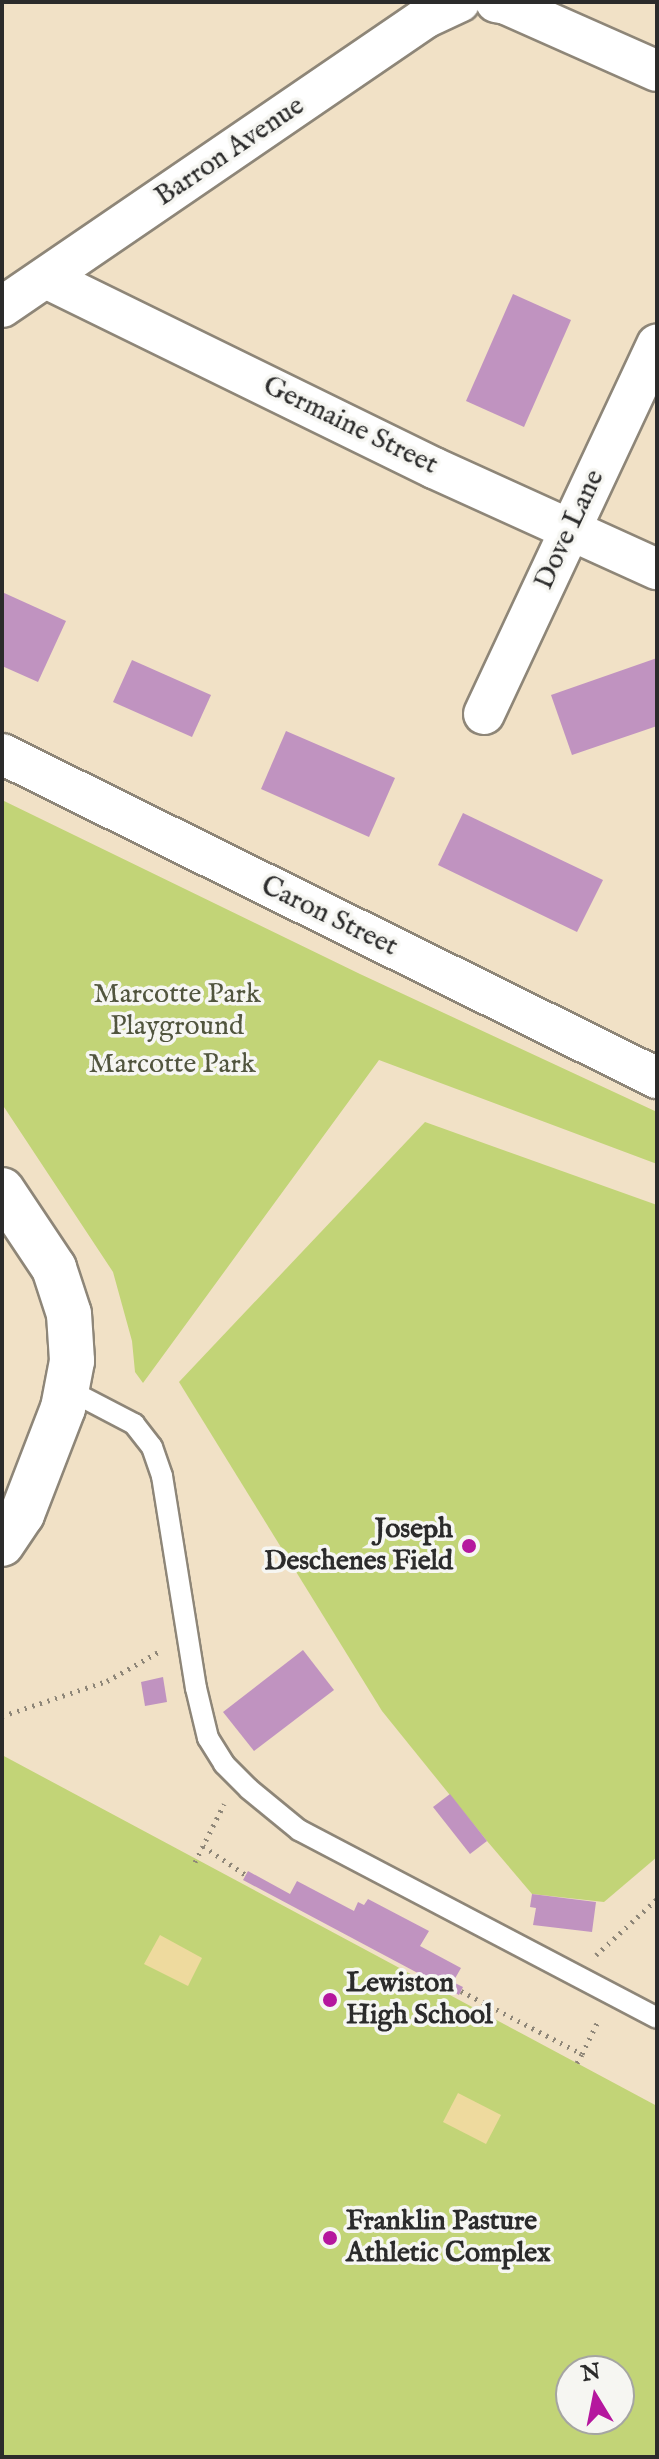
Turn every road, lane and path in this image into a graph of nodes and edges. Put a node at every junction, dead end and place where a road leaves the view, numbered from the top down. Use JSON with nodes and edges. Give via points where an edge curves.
{"nodes":[{"id":1,"x":460,"y":2,"type":"edge"},
{"id":2,"x":496,"y":2,"type":"edge"},
{"id":3,"x":657,"y":71,"type":"edge"},
{"id":4,"x":46,"y":278,"type":"junction"},
{"id":5,"x":2,"y":307,"type":"edge"},
{"id":6,"x":657,"y":345,"type":"edge"},
{"id":7,"x":571,"y":529,"type":"junction"},
{"id":8,"x":657,"y":569,"type":"edge"},
{"id":9,"x":484,"y":714,"type":"dead end"},
{"id":10,"x":2,"y":754,"type":"edge"},
{"id":11,"x":657,"y":1078,"type":"edge"},
{"id":12,"x":2,"y":1190,"type":"edge"},
{"id":13,"x":67,"y":1389,"type":"junction"},
{"id":14,"x":2,"y":1544,"type":"edge"},
{"id":15,"x":186,"y":1634,"type":"junction"},
{"id":16,"x":2,"y":1716,"type":"edge"},
{"id":17,"x":238,"y":1778,"type":"junction"},
{"id":18,"x":203,"y":1846,"type":"junction"},
{"id":19,"x":195,"y":1862,"type":"dead end"},
{"id":20,"x":246,"y":1875,"type":"dead end"},
{"id":21,"x":657,"y":1899,"type":"edge"},
{"id":22,"x":575,"y":1975,"type":"junction"},
{"id":23,"x":461,"y":1991,"type":"dead end"},
{"id":24,"x":612,"y":1994,"type":"junction"},
{"id":25,"x":657,"y":2018,"type":"edge"},
{"id":26,"x":582,"y":2054,"type":"junction"},
{"id":27,"x":577,"y":2063,"type":"dead end"}],
"edges":[{"from":1,"to":4,"type":"street","name":"Barron Avenue","via":[[425,18]]},
{"from":2,"to":3,"type":"street"},
{"from":4,"to":5,"type":"street","name":"Barron Avenue"},
{"from":4,"to":7,"type":"street","name":"Germaine Street","via":[[434,468]]},
{"from":6,"to":7,"type":"street","name":"Dove Lane"},
{"from":7,"to":8,"type":"street","name":"Germaine Street"},
{"from":7,"to":9,"type":"street","name":"Dove Lane"},
{"from":10,"to":11,"type":"street","name":"Caron Street"},
{"from":12,"to":13,"type":"street","via":[[54,1268],[69,1314],[72,1361]]},
{"from":13,"to":14,"type":"street","via":[[22,1514]]},
{"from":13,"to":15,"type":"lane","via":[[134,1424],[152,1447],[162,1476]]},
{"from":15,"to":16,"type":"path","via":[[107,1681]]},
{"from":15,"to":17,"type":"lane","via":[[208,1738]]},
{"from":17,"to":18,"type":"path"},
{"from":17,"to":22,"type":"lane","via":[[299,1830]]},
{"from":18,"to":19,"type":"path"},
{"from":18,"to":20,"type":"path"},
{"from":21,"to":22,"type":"path"},
{"from":22,"to":24,"type":"lane"},
{"from":23,"to":26,"type":"path"},
{"from":24,"to":25,"type":"lane"},
{"from":24,"to":26,"type":"path"},
{"from":26,"to":27,"type":"path"}]}
